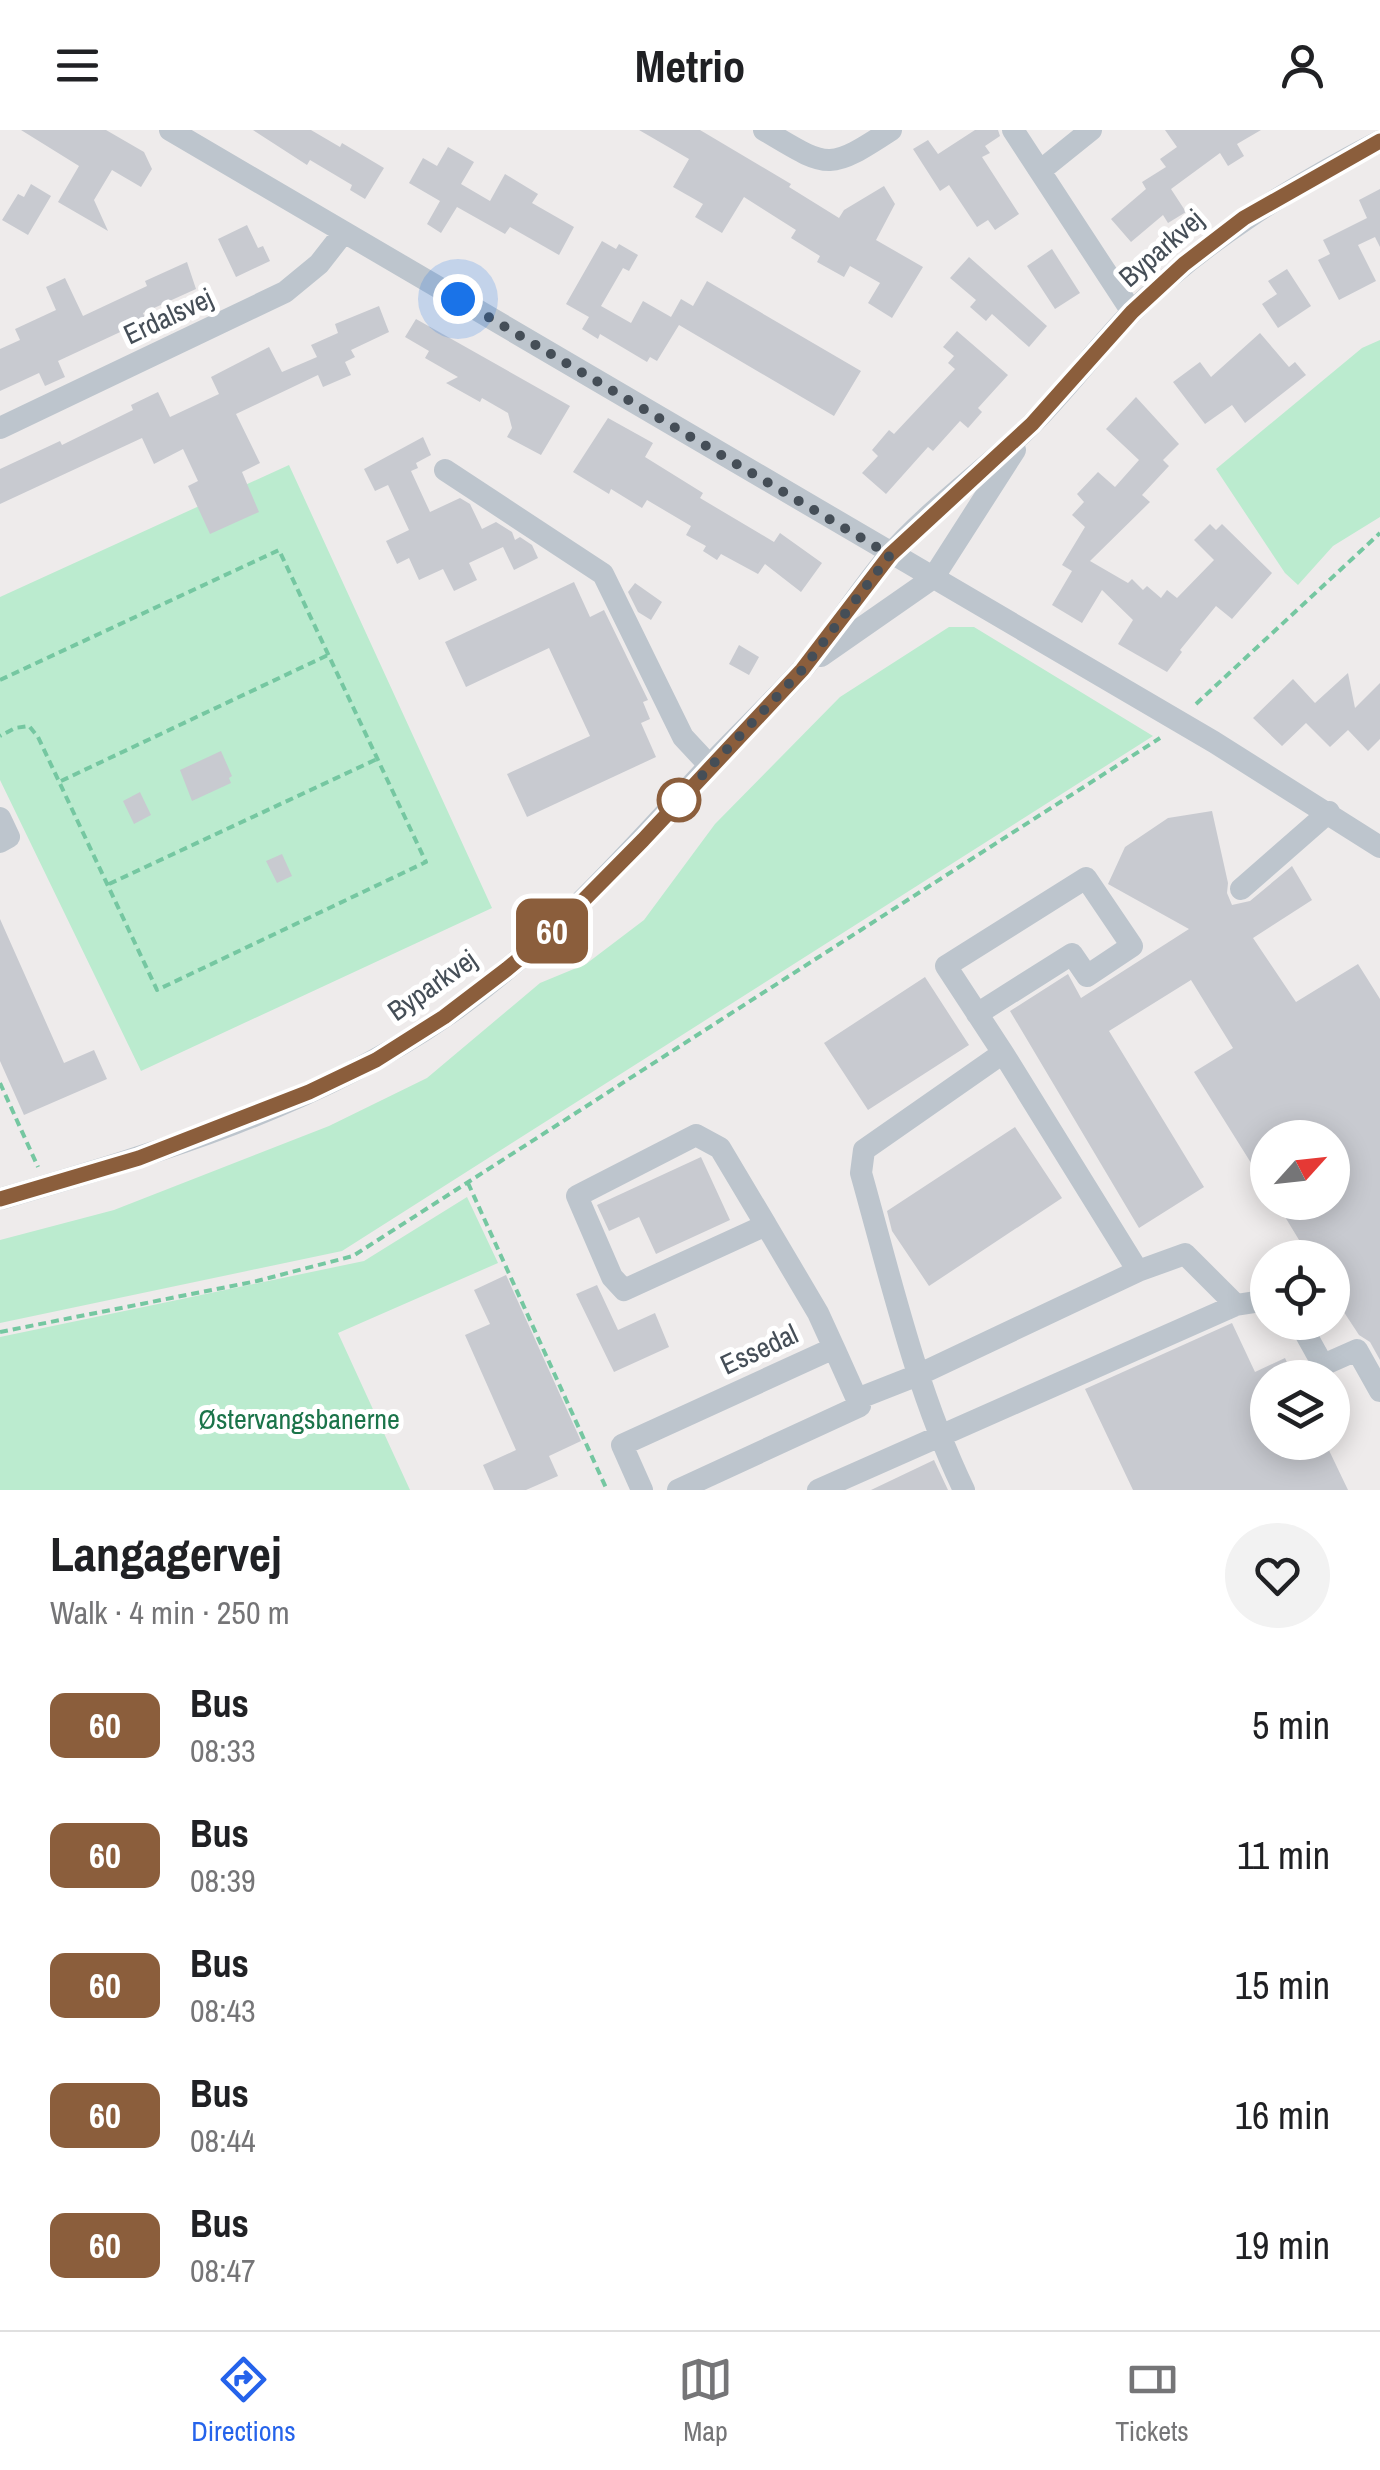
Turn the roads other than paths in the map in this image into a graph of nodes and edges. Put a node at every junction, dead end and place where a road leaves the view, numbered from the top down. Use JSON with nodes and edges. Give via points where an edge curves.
{"nodes":[{"id":1,"x":170,"y":130,"type":"edge"},
{"id":2,"x":764,"y":130,"type":"edge"},
{"id":3,"x":891,"y":130,"type":"edge"},
{"id":4,"x":1013,"y":130,"type":"edge"},
{"id":5,"x":1091,"y":130,"type":"edge"},
{"id":6,"x":1380,"y":141,"type":"edge"},
{"id":7,"x":1370,"y":153,"type":"edge"},
{"id":8,"x":1040,"y":172,"type":"junction"},
{"id":9,"x":344,"y":232,"type":"junction"},
{"id":10,"x":1132,"y":312,"type":"junction"},
{"id":11,"x":1032,"y":424,"type":"junction"},
{"id":12,"x":0,"y":428,"type":"edge"},
{"id":13,"x":446,"y":470,"type":"dead end"},
{"id":14,"x":890,"y":555,"type":"junction"},
{"id":15,"x":933,"y":578,"type":"junction"},
{"id":16,"x":802,"y":670,"type":"junction"},
{"id":17,"x":710,"y":766,"type":"junction"},
{"id":18,"x":1328,"y":812,"type":"junction"},
{"id":19,"x":0,"y":818,"type":"edge"},
{"id":20,"x":0,"y":842,"type":"edge"},
{"id":21,"x":1380,"y":847,"type":"edge"},
{"id":22,"x":1241,"y":888,"type":"dead end"},
{"id":23,"x":977,"y":1014,"type":"junction"},
{"id":24,"x":1002,"y":1054,"type":"junction"},
{"id":25,"x":0,"y":1199,"type":"edge"},
{"id":26,"x":766,"y":1225,"type":"junction"},
{"id":27,"x":1138,"y":1271,"type":"junction"},
{"id":28,"x":1250,"y":1302,"type":"edge"},
{"id":29,"x":1236,"y":1304,"type":"junction"},
{"id":30,"x":1309,"y":1340,"type":"edge"},
{"id":31,"x":834,"y":1348,"type":"junction"},
{"id":32,"x":918,"y":1375,"type":"junction"},
{"id":33,"x":1380,"y":1391,"type":"edge"},
{"id":34,"x":857,"y":1399,"type":"junction"},
{"id":35,"x":938,"y":1435,"type":"junction"},
{"id":36,"x":642,"y":1490,"type":"edge"},
{"id":37,"x":678,"y":1490,"type":"edge"},
{"id":38,"x":818,"y":1490,"type":"edge"},
{"id":39,"x":964,"y":1490,"type":"edge"}],
"edges":[{"from":1,"to":9,"type":"street"},
{"from":2,"to":3,"type":"street","via":[[823,162],[849,158]]},
{"from":4,"to":8,"type":"street"},
{"from":5,"to":8,"type":"street"},
{"from":6,"to":7,"type":"street","name":"Byparkvej"},
{"from":7,"to":10,"type":"street","name":"Byparkvej","via":[[1244,218]]},
{"from":8,"to":10,"type":"street"},
{"from":9,"to":12,"type":"street","name":"Erdalsvej","via":[[285,292]]},
{"from":9,"to":14,"type":"street"},
{"from":10,"to":11,"type":"street","name":"Byparkvej"},
{"from":11,"to":14,"type":"street","name":"Byparkvej"},
{"from":11,"to":15,"type":"street","name":"Byparkvej"},
{"from":13,"to":17,"type":"street","via":[[603,574],[683,737]]},
{"from":14,"to":15,"type":"street"},
{"from":14,"to":16,"type":"street","name":"Byparkvej"},
{"from":15,"to":16,"type":"street","name":"Byparkvej"},
{"from":15,"to":18,"type":"street"},
{"from":16,"to":17,"type":"street","name":"Byparkvej"},
{"from":17,"to":25,"type":"street","name":"Byparkvej","via":[[554,930],[444,1017],[376,1060],[139,1158]]},
{"from":18,"to":21,"type":"street"},
{"from":18,"to":22,"type":"street"},
{"from":19,"to":20,"type":"street","via":[[9,837]]},
{"from":23,"to":23,"type":"street","via":[[946,966],[1086,878],[1132,946],[1087,976],[1072,954]]},
{"from":23,"to":24,"type":"street"},
{"from":24,"to":27,"type":"street"},
{"from":24,"to":32,"type":"street","via":[[864,1150],[860,1173]]},
{"from":26,"to":26,"type":"street","via":[[624,1290],[577,1196],[696,1135],[720,1148]]},
{"from":26,"to":31,"type":"street"},
{"from":27,"to":29,"type":"street","via":[[1185,1254]]},
{"from":27,"to":32,"type":"street"},
{"from":28,"to":29,"type":"street"},
{"from":29,"to":35,"type":"street"},
{"from":30,"to":33,"type":"street","via":[[1323,1364],[1357,1350]]},
{"from":31,"to":34,"type":"street","name":"Essedal"},
{"from":31,"to":36,"type":"street","name":"Essedal","via":[[622,1445]]},
{"from":32,"to":34,"type":"street"},
{"from":32,"to":35,"type":"street"},
{"from":34,"to":37,"type":"street","via":[[860,1406]]},
{"from":35,"to":38,"type":"street"},
{"from":35,"to":39,"type":"street"}]}
